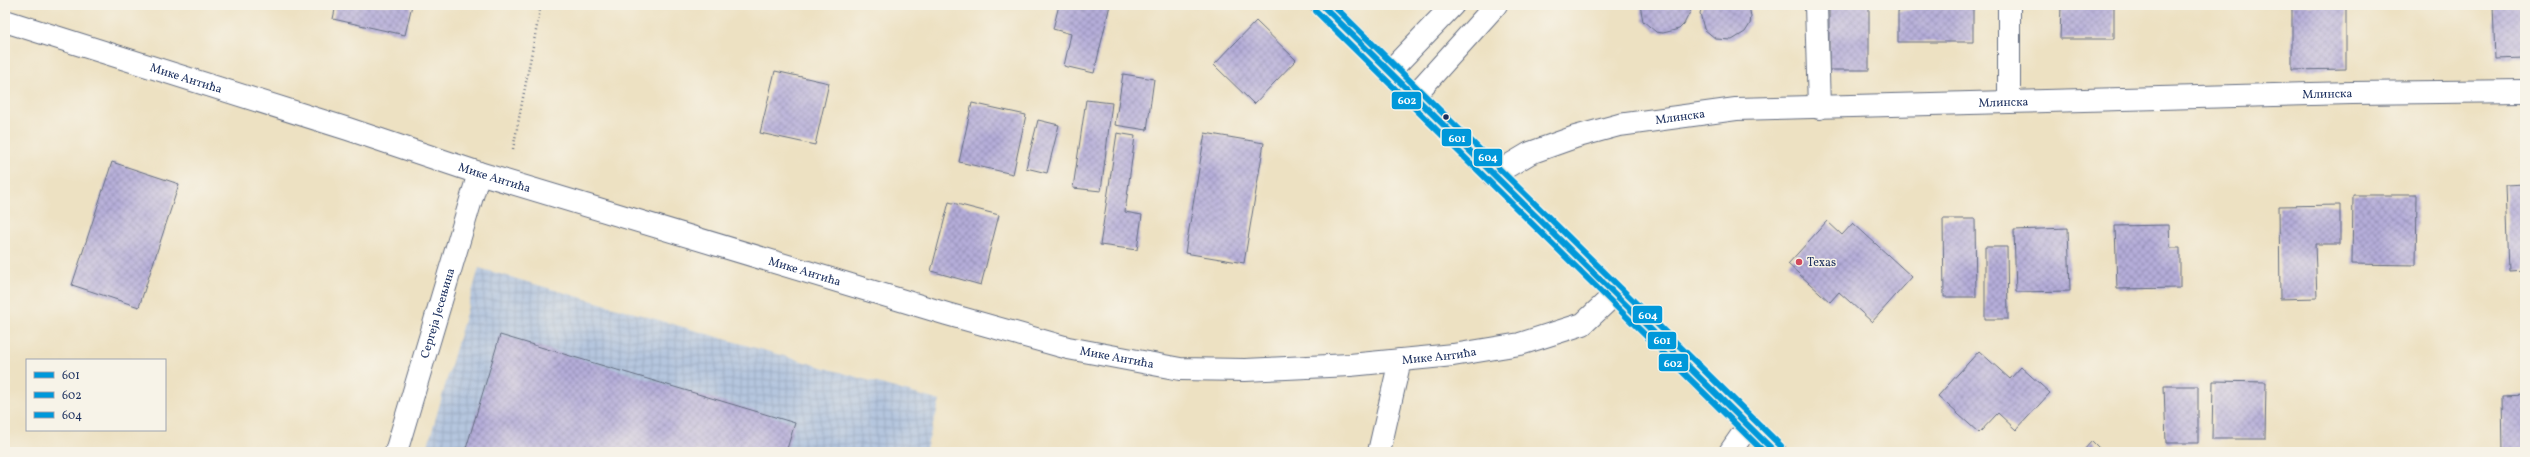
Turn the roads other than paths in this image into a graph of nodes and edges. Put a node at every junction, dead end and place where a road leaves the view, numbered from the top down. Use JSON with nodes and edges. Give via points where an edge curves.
{"nodes":[{"id":1,"x":1322,"y":5,"type":"edge"},
{"id":2,"x":1453,"y":5,"type":"edge"},
{"id":3,"x":1496,"y":5,"type":"edge"},
{"id":4,"x":1816,"y":5,"type":"edge"},
{"id":5,"x":2010,"y":5,"type":"edge"},
{"id":6,"x":5,"y":21,"type":"edge"},
{"id":7,"x":1389,"y":72,"type":"junction"},
{"id":8,"x":2525,"y":91,"type":"edge"},
{"id":9,"x":1413,"y":97,"type":"junction"},
{"id":10,"x":2009,"y":102,"type":"junction"},
{"id":11,"x":1819,"y":108,"type":"junction"},
{"id":12,"x":479,"y":173,"type":"junction"},
{"id":13,"x":1493,"y":175,"type":"junction"},
{"id":14,"x":1614,"y":294,"type":"junction"},
{"id":15,"x":1400,"y":360,"type":"junction"},
{"id":16,"x":1748,"y":426,"type":"junction"},
{"id":17,"x":396,"y":452,"type":"edge"},
{"id":18,"x":1379,"y":452,"type":"edge"},
{"id":19,"x":1730,"y":452,"type":"edge"},
{"id":20,"x":1775,"y":452,"type":"edge"}],
"edges":[{"from":1,"to":7,"type":"street"},
{"from":2,"to":7,"type":"street"},
{"from":3,"to":9,"type":"street"},
{"from":4,"to":11,"type":"street"},
{"from":5,"to":10,"type":"street"},
{"from":6,"to":12,"type":"street","name":"Мике Антића"},
{"from":7,"to":9,"type":"street"},
{"from":8,"to":10,"type":"street","name":"Млинска"},
{"from":9,"to":13,"type":"street"},
{"from":10,"to":11,"type":"street","name":"Млинска"},
{"from":11,"to":13,"type":"street","name":"Млинска","via":[[1736,109],[1619,125],[1575,136],[1530,153]]},
{"from":12,"to":15,"type":"street","name":"Мике Антића","via":[[1068,348],[1180,369],[1244,370]]},
{"from":12,"to":17,"type":"street","name":"Сергеја Јесењина"},
{"from":13,"to":14,"type":"street"},
{"from":14,"to":15,"type":"street","name":"Мике Антића","via":[[1583,324],[1520,344],[1453,356]]},
{"from":14,"to":16,"type":"street"},
{"from":15,"to":18,"type":"street"},
{"from":16,"to":19,"type":"street"},
{"from":16,"to":20,"type":"street"}]}
